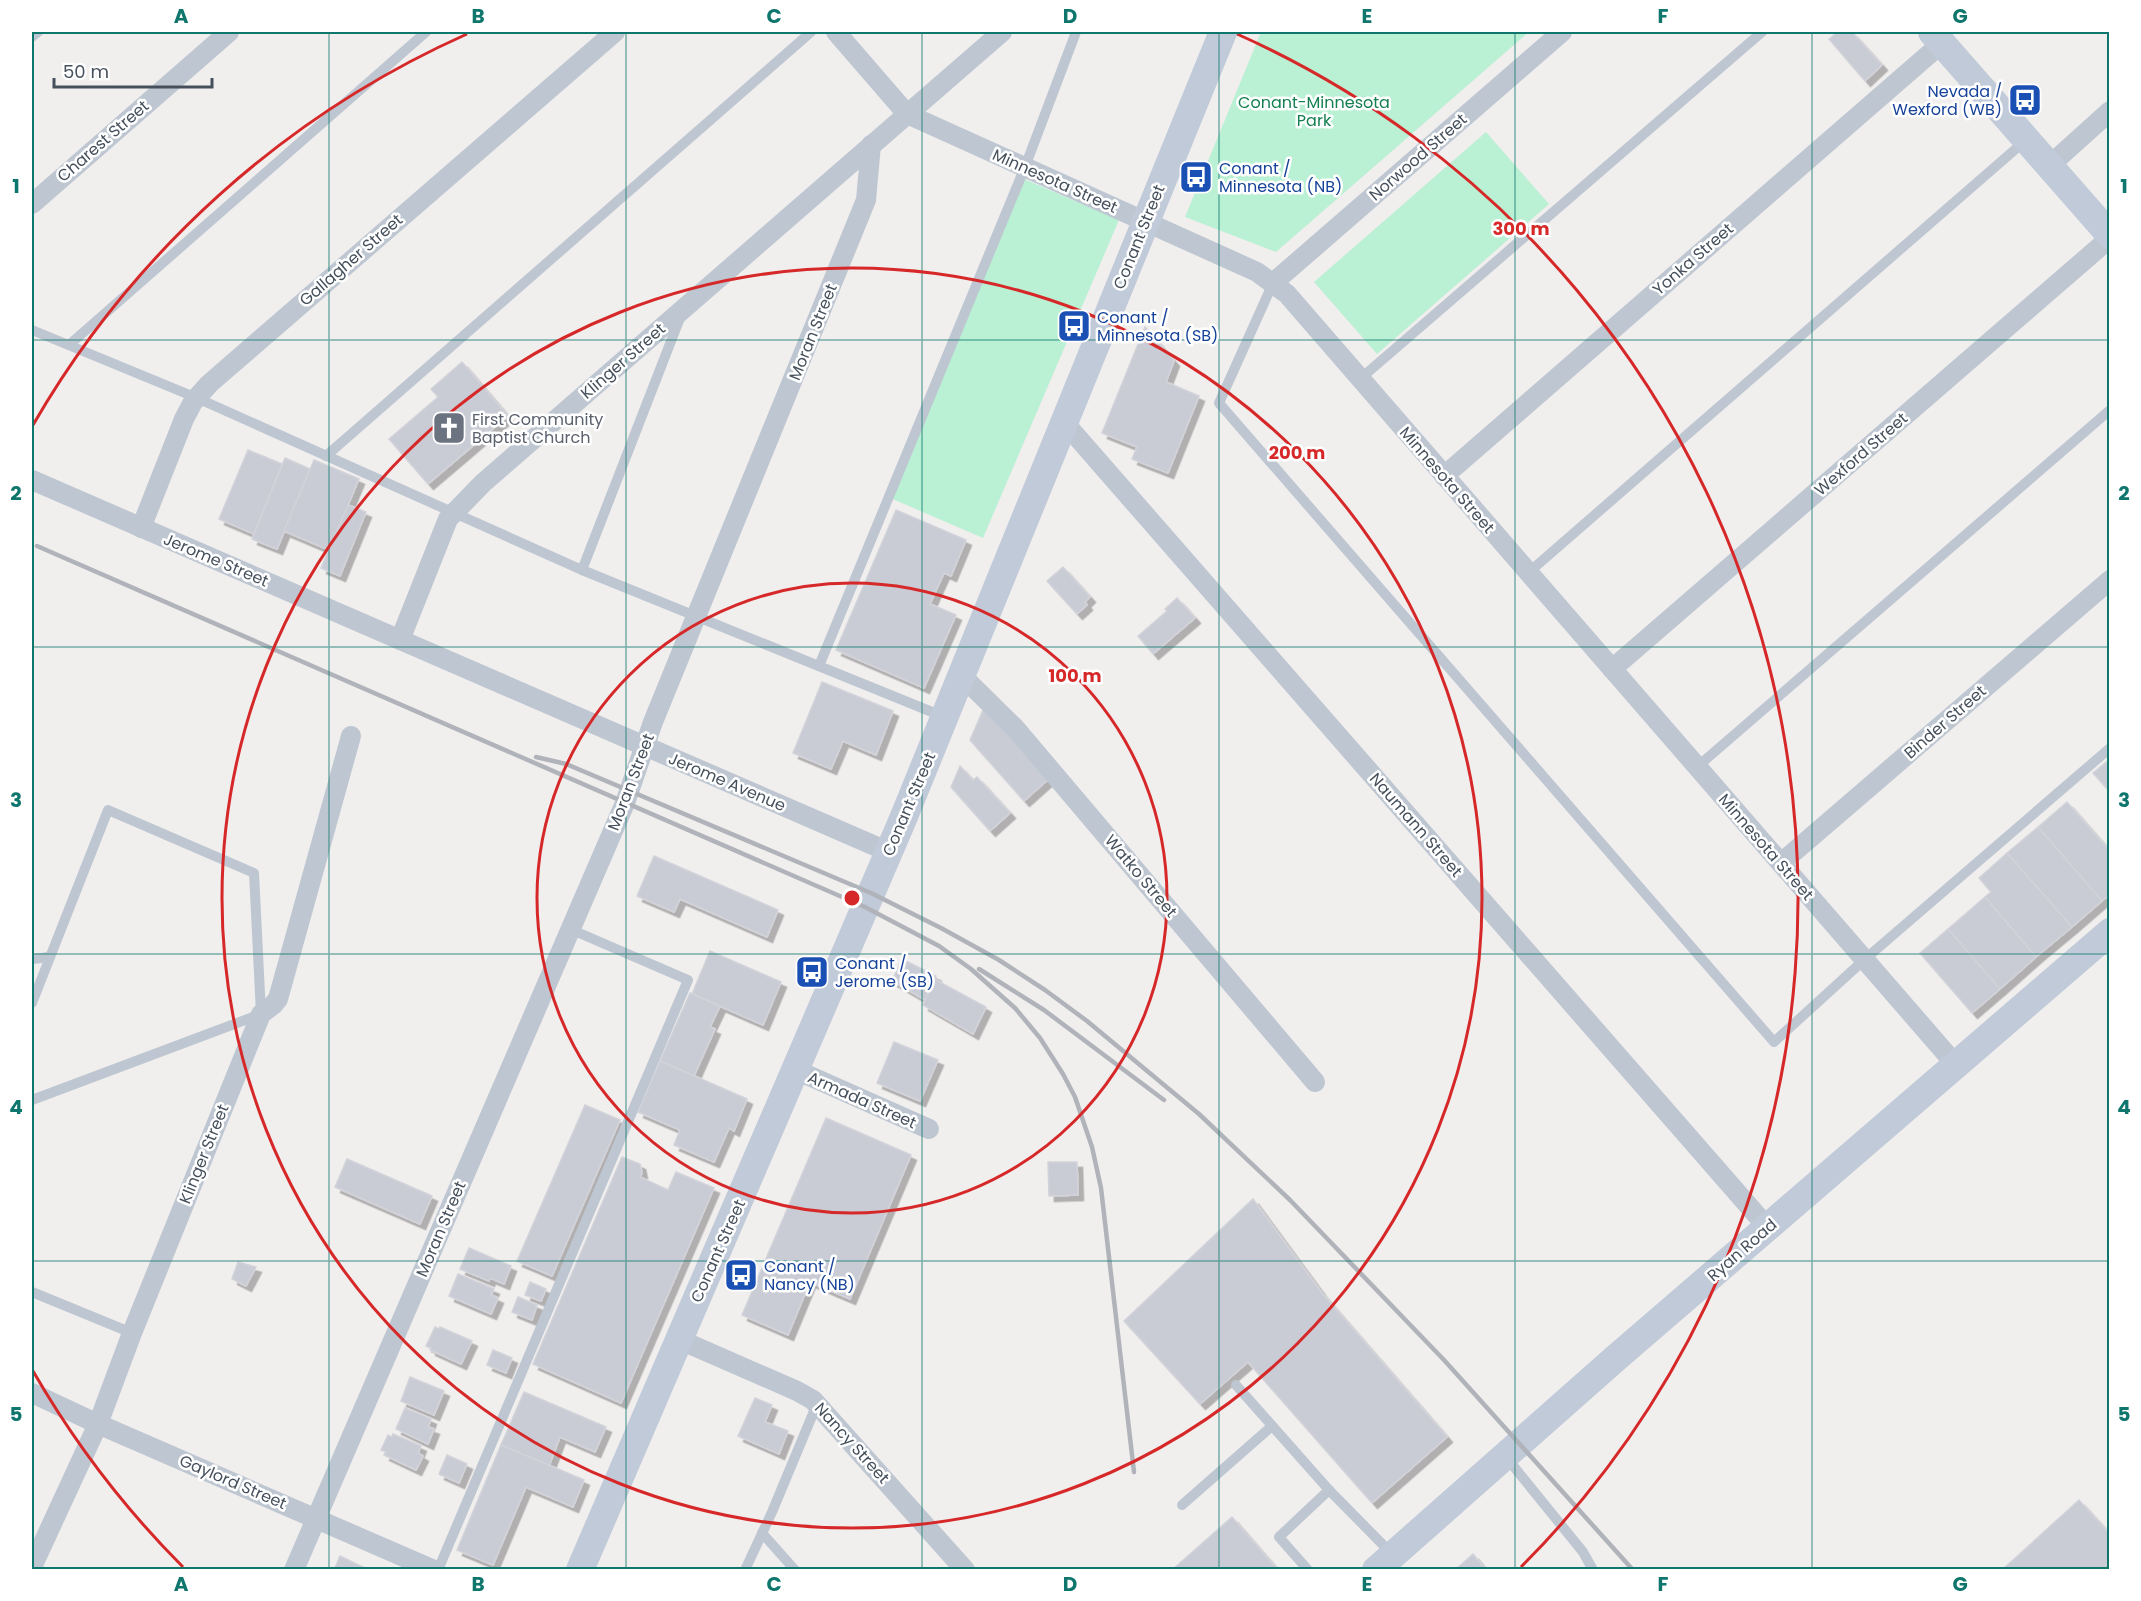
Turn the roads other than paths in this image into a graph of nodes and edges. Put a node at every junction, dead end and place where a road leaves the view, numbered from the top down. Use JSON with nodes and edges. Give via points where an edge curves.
{"nodes":[{"id":1,"x":38,"y":32,"type":"edge"},
{"id":2,"x":229,"y":32,"type":"edge"},
{"id":3,"x":426,"y":32,"type":"edge"},
{"id":4,"x":615,"y":32,"type":"edge"},
{"id":5,"x":811,"y":32,"type":"edge"},
{"id":6,"x":836,"y":32,"type":"edge"},
{"id":7,"x":1002,"y":32,"type":"edge"},
{"id":8,"x":1076,"y":32,"type":"edge"},
{"id":9,"x":1223,"y":32,"type":"edge"},
{"id":10,"x":1562,"y":32,"type":"edge"},
{"id":11,"x":1762,"y":32,"type":"edge"},
{"id":12,"x":32,"y":37,"type":"edge"},
{"id":13,"x":1937,"y":37,"type":"edge"},
{"id":14,"x":2109,"y":111,"type":"edge"},
{"id":15,"x":907,"y":114,"type":"junction"},
{"id":16,"x":2026,"y":140,"type":"junction"},
{"id":17,"x":872,"y":145,"type":"junction"},
{"id":18,"x":2049,"y":166,"type":"junction"},
{"id":19,"x":1025,"y":167,"type":"junction"},
{"id":20,"x":32,"y":204,"type":"edge"},
{"id":21,"x":1145,"y":221,"type":"junction"},
{"id":22,"x":2109,"y":236,"type":"edge"},
{"id":23,"x":1274,"y":283,"type":"junction"},
{"id":24,"x":683,"y":309,"type":"junction"},
{"id":25,"x":32,"y":330,"type":"edge"},
{"id":26,"x":69,"y":345,"type":"junction"},
{"id":27,"x":1360,"y":379,"type":"junction"},
{"id":28,"x":197,"y":398,"type":"junction"},
{"id":29,"x":2109,"y":410,"type":"edge"},
{"id":30,"x":1064,"y":422,"type":"junction"},
{"id":31,"x":326,"y":456,"type":"junction"},
{"id":32,"x":1444,"y":476,"type":"junction"},
{"id":33,"x":32,"y":480,"type":"edge"},
{"id":34,"x":453,"y":513,"type":"junction"},
{"id":35,"x":141,"y":528,"type":"junction"},
{"id":36,"x":582,"y":570,"type":"junction"},
{"id":37,"x":1528,"y":573,"type":"junction"},
{"id":38,"x":2109,"y":580,"type":"edge"},
{"id":39,"x":696,"y":616,"type":"junction"},
{"id":40,"x":400,"y":640,"type":"junction"},
{"id":41,"x":819,"y":666,"type":"junction"},
{"id":42,"x":1612,"y":669,"type":"junction"},
{"id":43,"x":962,"y":676,"type":"junction"},
{"id":44,"x":945,"y":717,"type":"junction"},
{"id":45,"x":351,"y":736,"type":"dead end"},
{"id":46,"x":646,"y":747,"type":"junction"},
{"id":47,"x":2109,"y":748,"type":"edge"},
{"id":48,"x":1697,"y":767,"type":"junction"},
{"id":49,"x":889,"y":852,"type":"junction"},
{"id":50,"x":1781,"y":863,"type":"junction"},
{"id":51,"x":570,"y":929,"type":"junction"},
{"id":52,"x":2109,"y":932,"type":"edge"},
{"id":53,"x":50,"y":957,"type":"junction"},
{"id":54,"x":32,"y":959,"type":"edge"},
{"id":55,"x":1864,"y":960,"type":"junction"},
{"id":56,"x":32,"y":1003,"type":"edge"},
{"id":57,"x":261,"y":1014,"type":"junction"},
{"id":58,"x":1956,"y":1065,"type":"junction"},
{"id":59,"x":796,"y":1070,"type":"junction"},
{"id":60,"x":1315,"y":1082,"type":"dead end"},
{"id":61,"x":32,"y":1100,"type":"edge"},
{"id":62,"x":928,"y":1129,"type":"dead end"},
{"id":63,"x":1768,"y":1228,"type":"junction"},
{"id":64,"x":32,"y":1292,"type":"edge"},
{"id":65,"x":132,"y":1333,"type":"junction"},
{"id":66,"x":678,"y":1339,"type":"junction"},
{"id":67,"x":1236,"y":1385,"type":"dead end"},
{"id":68,"x":32,"y":1393,"type":"edge"},
{"id":69,"x":815,"y":1402,"type":"junction"},
{"id":70,"x":98,"y":1424,"type":"junction"},
{"id":71,"x":1272,"y":1426,"type":"junction"},
{"id":72,"x":1506,"y":1457,"type":"junction"},
{"id":73,"x":1329,"y":1490,"type":"junction"},
{"id":74,"x":1182,"y":1505,"type":"dead end"},
{"id":75,"x":316,"y":1518,"type":"junction"},
{"id":76,"x":762,"y":1533,"type":"junction"},
{"id":77,"x":1384,"y":1562,"type":"edge"},
{"id":78,"x":32,"y":1567,"type":"edge"},
{"id":79,"x":294,"y":1569,"type":"edge"},
{"id":80,"x":436,"y":1569,"type":"edge"},
{"id":81,"x":580,"y":1569,"type":"edge"},
{"id":82,"x":745,"y":1569,"type":"edge"},
{"id":83,"x":795,"y":1569,"type":"edge"},
{"id":84,"x":965,"y":1569,"type":"edge"},
{"id":85,"x":1308,"y":1569,"type":"edge"},
{"id":86,"x":1593,"y":1569,"type":"edge"}],
"edges":[{"from":1,"to":12,"type":"lane"},
{"from":2,"to":20,"type":"street","name":"Charest Street"},
{"from":3,"to":26,"type":"lane"},
{"from":4,"to":28,"type":"street","name":"Gallagher Street"},
{"from":5,"to":31,"type":"lane"},
{"from":6,"to":15,"type":"street","name":"Minnesota Street"},
{"from":7,"to":15,"type":"street"},
{"from":8,"to":19,"type":"lane"},
{"from":9,"to":21,"type":"main road","name":"Conant Street"},
{"from":10,"to":23,"type":"street","name":"Norwood Street"},
{"from":11,"to":27,"type":"lane"},
{"from":13,"to":16,"type":"main road"},
{"from":13,"to":32,"type":"street","name":"Yonka Street"},
{"from":14,"to":18,"type":"street"},
{"from":15,"to":17,"type":"street"},
{"from":15,"to":19,"type":"street","name":"Minnesota Street"},
{"from":16,"to":18,"type":"main road"},
{"from":16,"to":37,"type":"lane"},
{"from":17,"to":24,"type":"street","name":"Klinger Street"},
{"from":17,"to":39,"type":"street","name":"Moran Street","via":[[866,200]]},
{"from":18,"to":22,"type":"main road"},
{"from":19,"to":21,"type":"street","name":"Minnesota Street"},
{"from":19,"to":41,"type":"lane"},
{"from":21,"to":23,"type":"street","name":"Minnesota Street"},
{"from":21,"to":30,"type":"main road","name":"Conant Street"},
{"from":22,"to":42,"type":"street","name":"Wexford Street"},
{"from":23,"to":27,"type":"street","name":"Minnesota Street"},
{"from":23,"to":55,"type":"lane","via":[[1220,403],[1774,1042]]},
{"from":24,"to":34,"type":"street","name":"Klinger Street"},
{"from":24,"to":36,"type":"lane"},
{"from":25,"to":26,"type":"lane"},
{"from":26,"to":28,"type":"lane"},
{"from":27,"to":32,"type":"street","name":"Minnesota Street"},
{"from":28,"to":31,"type":"lane"},
{"from":28,"to":35,"type":"street","name":"Gallagher Street","via":[[184,419]]},
{"from":29,"to":48,"type":"lane"},
{"from":30,"to":43,"type":"main road","name":"Conant Street"},
{"from":30,"to":63,"type":"street","name":"Naumann Street"},
{"from":31,"to":34,"type":"lane"},
{"from":32,"to":37,"type":"street","name":"Minnesota Street"},
{"from":33,"to":35,"type":"street","name":"Jerome Street"},
{"from":34,"to":36,"type":"lane"},
{"from":34,"to":40,"type":"street","name":"Klinger Street"},
{"from":35,"to":40,"type":"street","name":"Jerome Street"},
{"from":36,"to":39,"type":"lane"},
{"from":37,"to":42,"type":"street","name":"Minnesota Street"},
{"from":38,"to":50,"type":"street","name":"Binder Street"},
{"from":39,"to":41,"type":"lane"},
{"from":39,"to":46,"type":"street","name":"Moran Street"},
{"from":40,"to":46,"type":"street","name":"Jerome Avenue"},
{"from":41,"to":44,"type":"lane"},
{"from":42,"to":48,"type":"street","name":"Minnesota Street"},
{"from":43,"to":44,"type":"main road","name":"Conant Street"},
{"from":43,"to":60,"type":"street","name":"Watko Street","via":[[1015,728]]},
{"from":44,"to":49,"type":"main road","name":"Conant Street"},
{"from":45,"to":57,"type":"street","name":"Klinger Street","via":[[278,999]]},
{"from":46,"to":49,"type":"street","name":"Jerome Avenue"},
{"from":46,"to":51,"type":"street","name":"Moran Street"},
{"from":47,"to":55,"type":"lane"},
{"from":48,"to":50,"type":"street","name":"Minnesota Street"},
{"from":49,"to":59,"type":"main road","name":"Conant Street"},
{"from":50,"to":55,"type":"street","name":"Minnesota Street"},
{"from":51,"to":75,"type":"street","name":"Moran Street"},
{"from":51,"to":80,"type":"lane","via":[[688,980]]},
{"from":52,"to":58,"type":"main road","name":"Ryan Road"},
{"from":53,"to":54,"type":"lane"},
{"from":53,"to":56,"type":"lane"},
{"from":53,"to":57,"type":"lane","via":[[108,810],[254,873]]},
{"from":55,"to":58,"type":"street","name":"Minnesota Street"},
{"from":57,"to":61,"type":"lane"},
{"from":57,"to":65,"type":"street","name":"Klinger Street"},
{"from":58,"to":63,"type":"main road","name":"Ryan Road"},
{"from":59,"to":62,"type":"street","name":"Armada Street"},
{"from":59,"to":66,"type":"main road","name":"Conant Street"},
{"from":63,"to":72,"type":"main road","name":"Ryan Road"},
{"from":64,"to":65,"type":"lane"},
{"from":65,"to":70,"type":"street","name":"Klinger Street"},
{"from":66,"to":69,"type":"street","name":"Nancy Street","via":[[797,1390]]},
{"from":66,"to":81,"type":"main road","name":"Conant Street"},
{"from":67,"to":71,"type":"lane"},
{"from":68,"to":70,"type":"street","name":"Gaylord Street"},
{"from":69,"to":76,"type":"lane"},
{"from":69,"to":84,"type":"street","name":"Nancy Street"},
{"from":70,"to":75,"type":"street","name":"Gaylord Street"},
{"from":70,"to":78,"type":"street","name":"Klinger Street"},
{"from":71,"to":73,"type":"lane"},
{"from":71,"to":74,"type":"lane"},
{"from":72,"to":77,"type":"main road","name":"Ryan Road"},
{"from":72,"to":86,"type":"lane"},
{"from":73,"to":77,"type":"lane"},
{"from":73,"to":85,"type":"lane","via":[[1279,1538]]},
{"from":75,"to":79,"type":"street","name":"Moran Street"},
{"from":75,"to":80,"type":"street","name":"Gaylord Street"},
{"from":76,"to":82,"type":"lane"},
{"from":76,"to":83,"type":"lane"}]}
